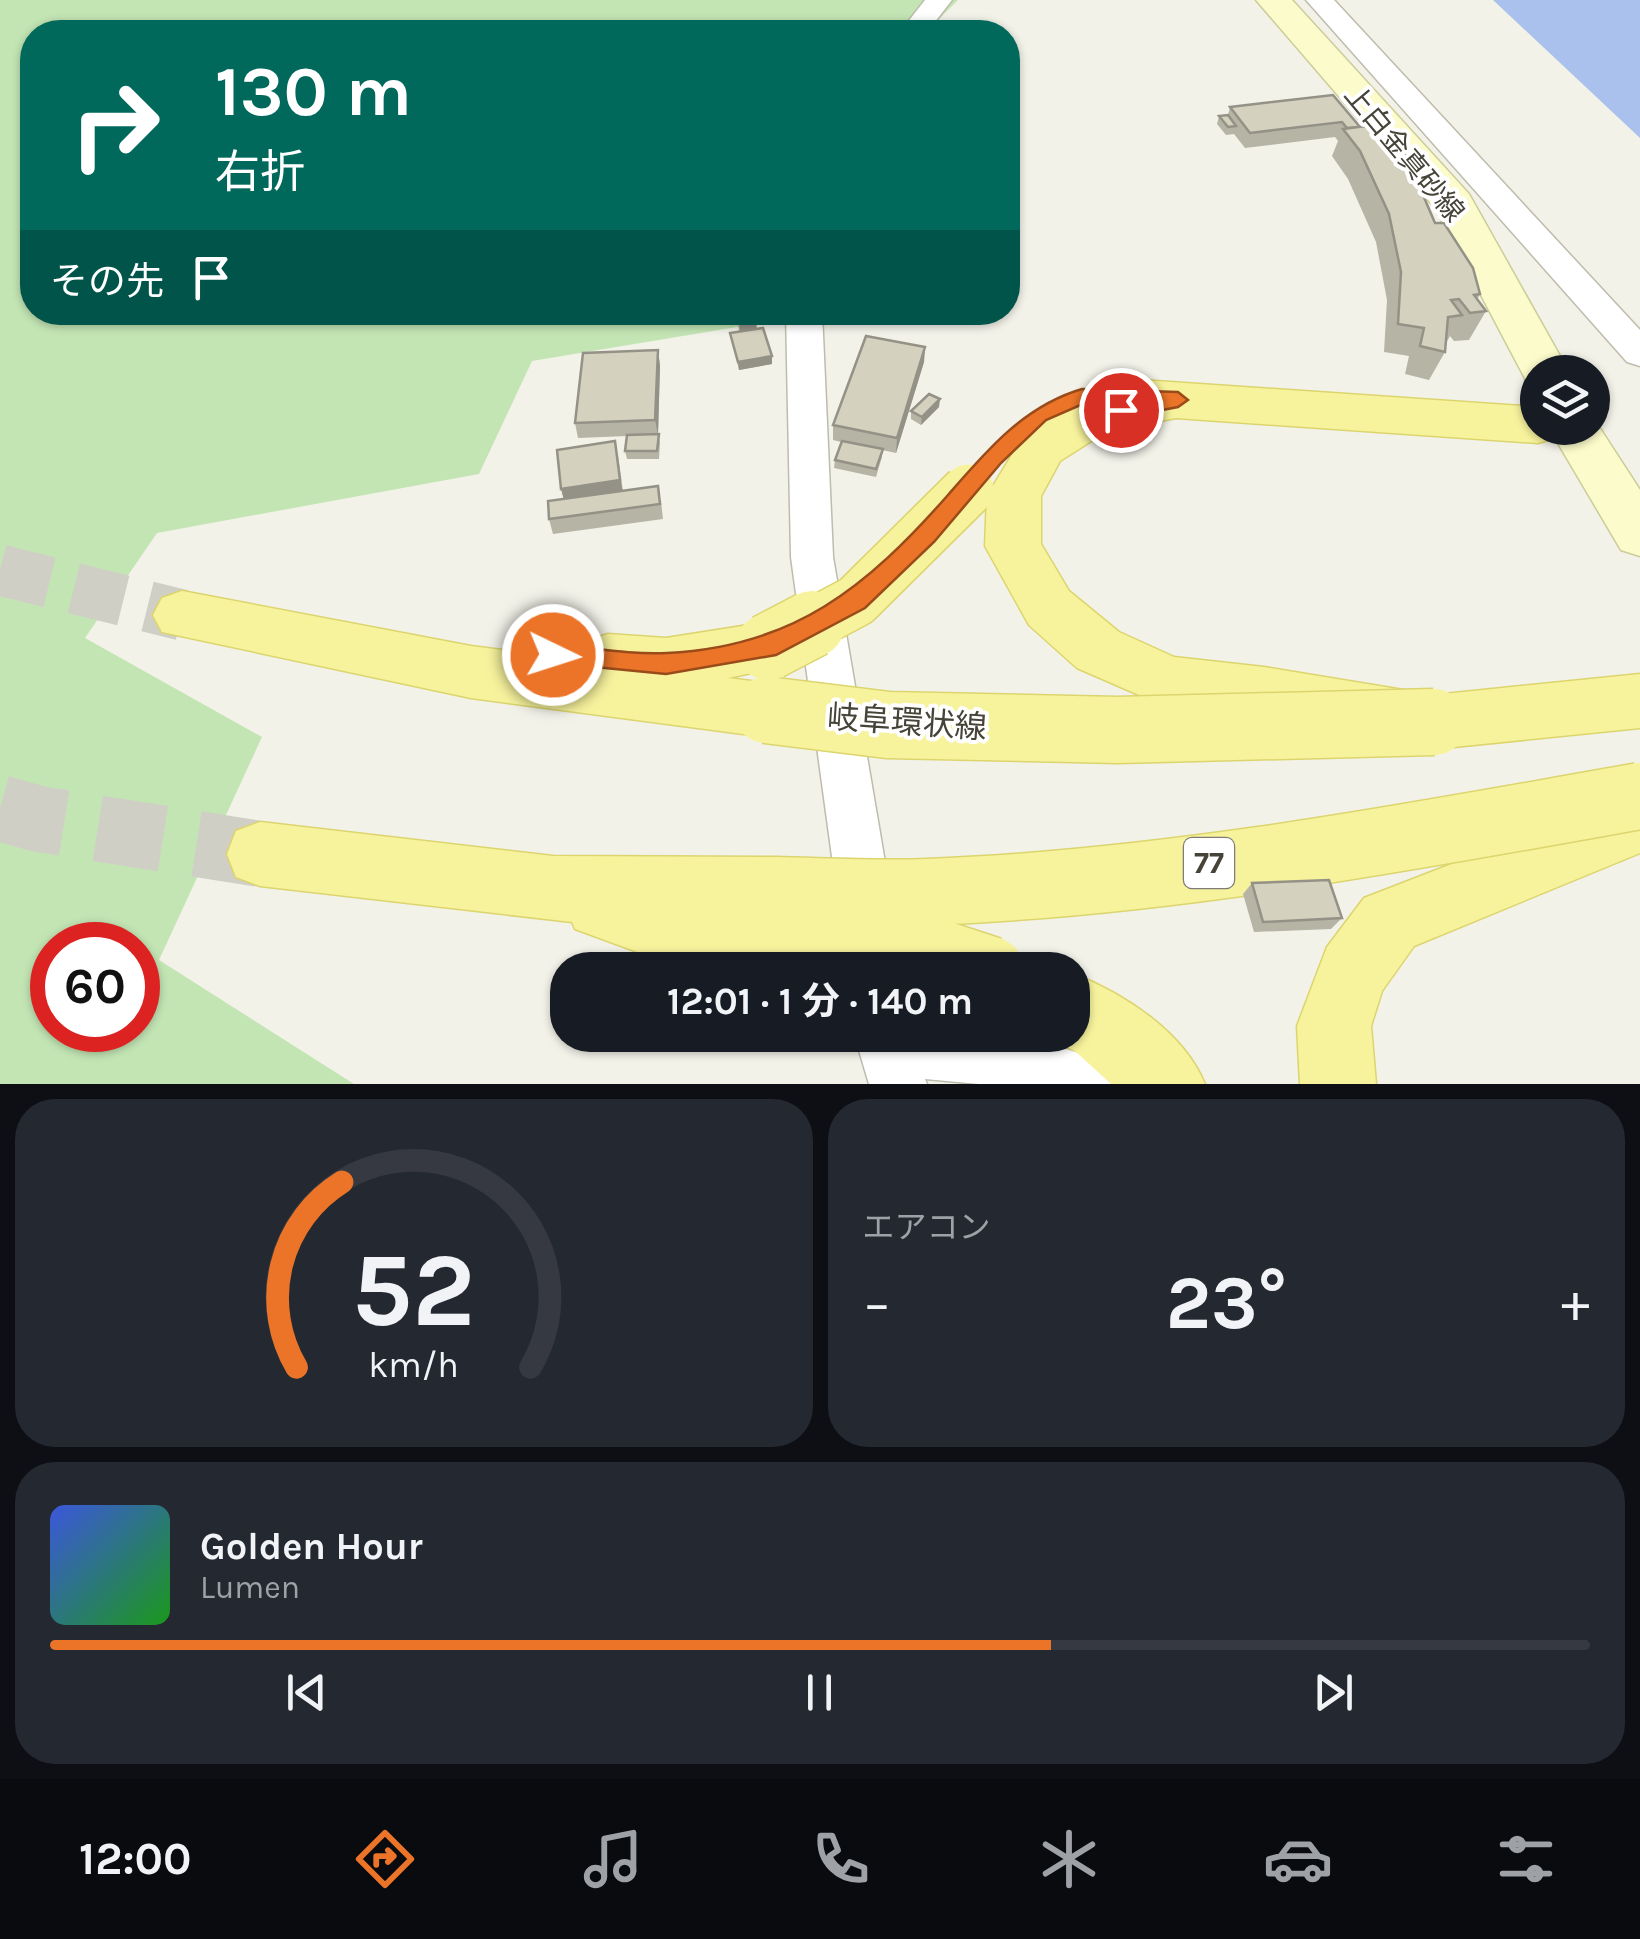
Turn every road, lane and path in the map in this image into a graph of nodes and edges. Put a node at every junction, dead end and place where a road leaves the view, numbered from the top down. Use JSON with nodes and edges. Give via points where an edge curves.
{"nodes":[{"id":1,"x":939,"y":0,"type":"edge"},
{"id":2,"x":1273,"y":0,"type":"edge"},
{"id":3,"x":1319,"y":0,"type":"edge"},
{"id":4,"x":923,"y":20,"type":"edge"},
{"id":5,"x":804,"y":325,"type":"edge"},
{"id":6,"x":1640,"y":353,"type":"edge"},
{"id":7,"x":1536,"y":355,"type":"edge"},
{"id":8,"x":1520,"y":423,"type":"edge"},
{"id":9,"x":1584,"y":445,"type":"edge"},
{"id":10,"x":991,"y":493,"type":"junction"},
{"id":11,"x":1640,"y":536,"type":"edge"},
{"id":12,"x":182,"y":615,"type":"tunnel mouth"},
{"id":13,"x":251,"y":632,"type":"junction"},
{"id":14,"x":1640,"y":700,"type":"edge"},
{"id":15,"x":1434,"y":722,"type":"junction"},
{"id":16,"x":1640,"y":796,"type":"edge"},
{"id":17,"x":1640,"y":822,"type":"edge"},
{"id":18,"x":260,"y":854,"type":"tunnel mouth"},
{"id":19,"x":776,"y":910,"type":"junction"},
{"id":20,"x":873,"y":952,"type":"edge"},
{"id":21,"x":936,"y":952,"type":"edge"},
{"id":22,"x":1090,"y":1019,"type":"edge"},
{"id":23,"x":890,"y":1055,"type":"edge"},
{"id":24,"x":1086,"y":1084,"type":"edge"},
{"id":25,"x":1166,"y":1084,"type":"edge"},
{"id":26,"x":1338,"y":1084,"type":"edge"}],
"edges":[{"from":1,"to":4,"type":"street"},
{"from":2,"to":7,"type":"main road","name":"上白金真砂線","via":[[1454,203]]},
{"from":3,"to":6,"type":"street"},
{"from":5,"to":20,"type":"street","via":[[812,557]]},
{"from":8,"to":10,"type":"main road","via":[[1178,400],[1093,416],[1042,448]]},
{"from":9,"to":11,"type":"main road"},
{"from":10,"to":13,"type":"main road","bridge":true,"via":[[856,601],[768,647],[666,664]]},
{"from":10,"to":15,"type":"main road","bridge":true,"via":[[1049,608],[1098,650],[1168,682]]},
{"from":12,"to":13,"type":"main road","name":"岐阜環状線"},
{"from":13,"to":15,"type":"main road","name":"岐阜環状線","bridge":true,"via":[[470,672],[888,725],[1101,730]]},
{"from":14,"to":15,"type":"main road","name":"岐阜環状線"},
{"from":16,"to":19,"type":"main road","number":"77","bridge":true,"via":[[1115,876]]},
{"from":17,"to":26,"type":"main road","via":[[1389,922],[1352,972],[1334,1026]]},
{"from":18,"to":19,"type":"main road","number":"77","via":[[553,890],[673,930]]},
{"from":19,"to":21,"type":"main road","number":"77","bridge":true},
{"from":22,"to":25,"type":"main road"},
{"from":23,"to":24,"type":"street","via":[[1002,1059],[1053,1068]]}]}
